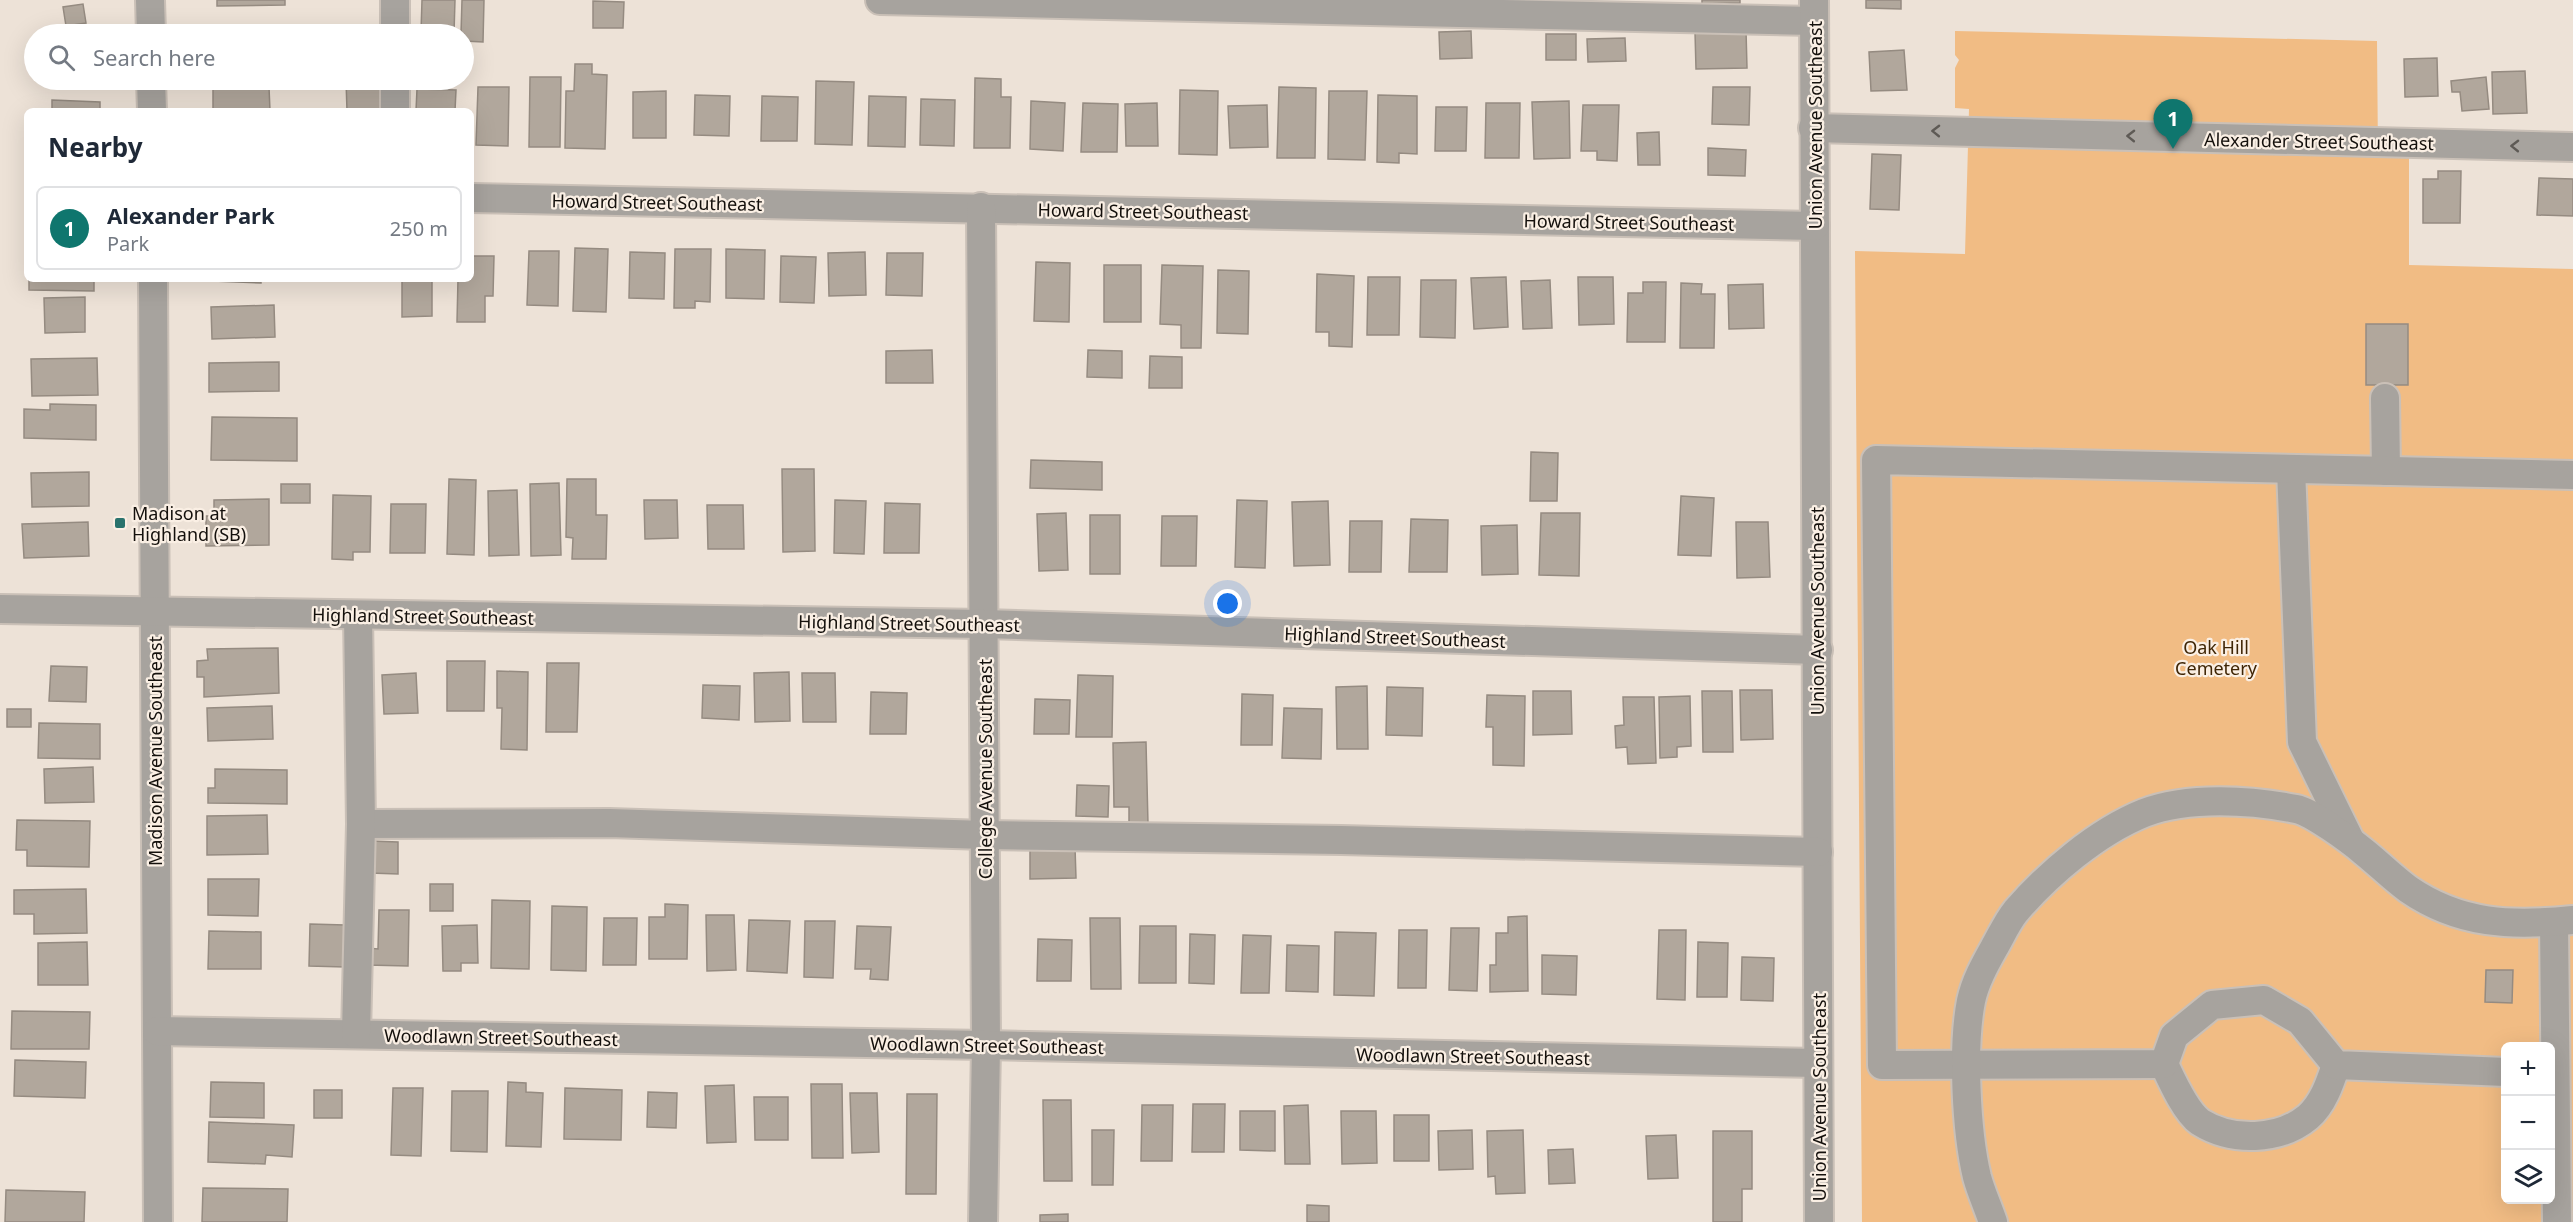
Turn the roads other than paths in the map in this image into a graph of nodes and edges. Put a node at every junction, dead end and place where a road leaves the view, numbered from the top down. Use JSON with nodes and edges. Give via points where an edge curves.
{"nodes":[{"id":1,"x":150,"y":0,"type":"edge"},
{"id":2,"x":395,"y":0,"type":"edge"},
{"id":3,"x":880,"y":0,"type":"edge"},
{"id":4,"x":1814,"y":10,"type":"edge"},
{"id":5,"x":151,"y":24,"type":"edge"},
{"id":6,"x":395,"y":24,"type":"edge"},
{"id":7,"x":152,"y":90,"type":"edge"},
{"id":8,"x":395,"y":90,"type":"edge"},
{"id":9,"x":152,"y":108,"type":"edge"},
{"id":10,"x":395,"y":108,"type":"edge"},
{"id":11,"x":1814,"y":128,"type":"junction"},
{"id":12,"x":2573,"y":147,"type":"edge"},
{"id":13,"x":474,"y":198,"type":"edge"},
{"id":14,"x":981,"y":207,"type":"junction"},
{"id":15,"x":1815,"y":226,"type":"junction"},
{"id":16,"x":153,"y":282,"type":"edge"},
{"id":17,"x":2385,"y":398,"type":"dead end"},
{"id":18,"x":2291,"y":469,"type":"junction"},
{"id":19,"x":2386,"y":471,"type":"junction"},
{"id":20,"x":2573,"y":475,"type":"edge"},
{"id":21,"x":0,"y":609,"type":"edge"},
{"id":22,"x":154,"y":612,"type":"junction"},
{"id":23,"x":358,"y":615,"type":"junction"},
{"id":24,"x":984,"y":624,"type":"junction"},
{"id":25,"x":1818,"y":650,"type":"junction"},
{"id":26,"x":361,"y":824,"type":"junction"},
{"id":27,"x":985,"y":835,"type":"junction"},
{"id":28,"x":2350,"y":840,"type":"junction"},
{"id":29,"x":1818,"y":852,"type":"junction"},
{"id":30,"x":2563,"y":921,"type":"edge"},
{"id":31,"x":157,"y":1031,"type":"junction"},
{"id":32,"x":356,"y":1034,"type":"junction"},
{"id":33,"x":986,"y":1045,"type":"junction"},
{"id":34,"x":1818,"y":1063,"type":"junction"},
{"id":35,"x":2164,"y":1064,"type":"junction"},
{"id":36,"x":1967,"y":1065,"type":"junction"},
{"id":37,"x":2336,"y":1065,"type":"junction"},
{"id":38,"x":2501,"y":1072,"type":"edge"},
{"id":39,"x":2560,"y":1075,"type":"edge"},
{"id":40,"x":158,"y":1222,"type":"edge"},
{"id":41,"x":983,"y":1222,"type":"edge"},
{"id":42,"x":1819,"y":1222,"type":"edge"},
{"id":43,"x":1993,"y":1222,"type":"edge"},
{"id":44,"x":2557,"y":1222,"type":"edge"}],
"edges":[{"from":1,"to":5,"type":"street"},
{"from":2,"to":6,"type":"street"},
{"from":3,"to":4,"type":"street"},
{"from":4,"to":11,"type":"street","name":"Union Avenue Southeast"},
{"from":7,"to":9,"type":"street"},
{"from":8,"to":10,"type":"street"},
{"from":12,"to":11,"type":"street","name":"Alexander Street Southeast","one_way":true},
{"from":11,"to":15,"type":"street","name":"Union Avenue Southeast"},
{"from":13,"to":14,"type":"street","name":"Howard Street Southeast"},
{"from":14,"to":15,"type":"street","name":"Howard Street Southeast"},
{"from":14,"to":24,"type":"street","name":"College Avenue Southeast"},
{"from":15,"to":25,"type":"street","name":"Union Avenue Southeast"},
{"from":16,"to":22,"type":"street","name":"Madison Avenue Southeast"},
{"from":17,"to":19,"type":"street"},
{"from":18,"to":19,"type":"street"},
{"from":18,"to":28,"type":"street","via":[[2302,742]]},
{"from":18,"to":36,"type":"street","via":[[1876,460],[1882,1065]]},
{"from":19,"to":20,"type":"street"},
{"from":21,"to":22,"type":"street","name":"Highland Street Southeast"},
{"from":22,"to":23,"type":"street","name":"Highland Street Southeast"},
{"from":22,"to":31,"type":"street","name":"Madison Avenue Southeast"},
{"from":23,"to":24,"type":"street","name":"Highland Street Southeast"},
{"from":23,"to":26,"type":"street"},
{"from":24,"to":25,"type":"street","name":"Highland Street Southeast"},
{"from":24,"to":27,"type":"street","name":"College Avenue Southeast"},
{"from":25,"to":29,"type":"street","name":"Union Avenue Southeast"},
{"from":26,"to":27,"type":"street","via":[[609,823]]},
{"from":26,"to":32,"type":"street"},
{"from":27,"to":29,"type":"street"},
{"from":27,"to":33,"type":"street","name":"College Avenue Southeast"},
{"from":28,"to":30,"type":"street","via":[[2408,889],[2448,912],[2493,922]]},
{"from":28,"to":36,"type":"street","via":[[2300,809],[2239,801],[2191,803],[2145,813],[2099,838],[2059,868],[2015,913],[1984,966],[1971,999]]},
{"from":29,"to":34,"type":"street","name":"Union Avenue Southeast"},
{"from":30,"to":39,"type":"street"},
{"from":31,"to":32,"type":"street","name":"Woodlawn Street Southeast"},
{"from":31,"to":40,"type":"street","name":"Madison Avenue Southeast"},
{"from":32,"to":33,"type":"street","name":"Woodlawn Street Southeast"},
{"from":33,"to":34,"type":"street","name":"Woodlawn Street Southeast"},
{"from":33,"to":41,"type":"street","name":"College Avenue Southeast"},
{"from":34,"to":42,"type":"street","name":"Union Avenue Southeast"},
{"from":35,"to":36,"type":"street"},
{"from":35,"to":37,"type":"street","via":[[2175,1036],[2212,1005],[2264,1000],[2301,1021]]},
{"from":35,"to":37,"type":"street","via":[[2199,1121],[2232,1136],[2276,1134],[2308,1116],[2328,1088]]},
{"from":36,"to":43,"type":"street","via":[[1977,1176]]},
{"from":37,"to":38,"type":"street"},
{"from":39,"to":44,"type":"street"}]}
